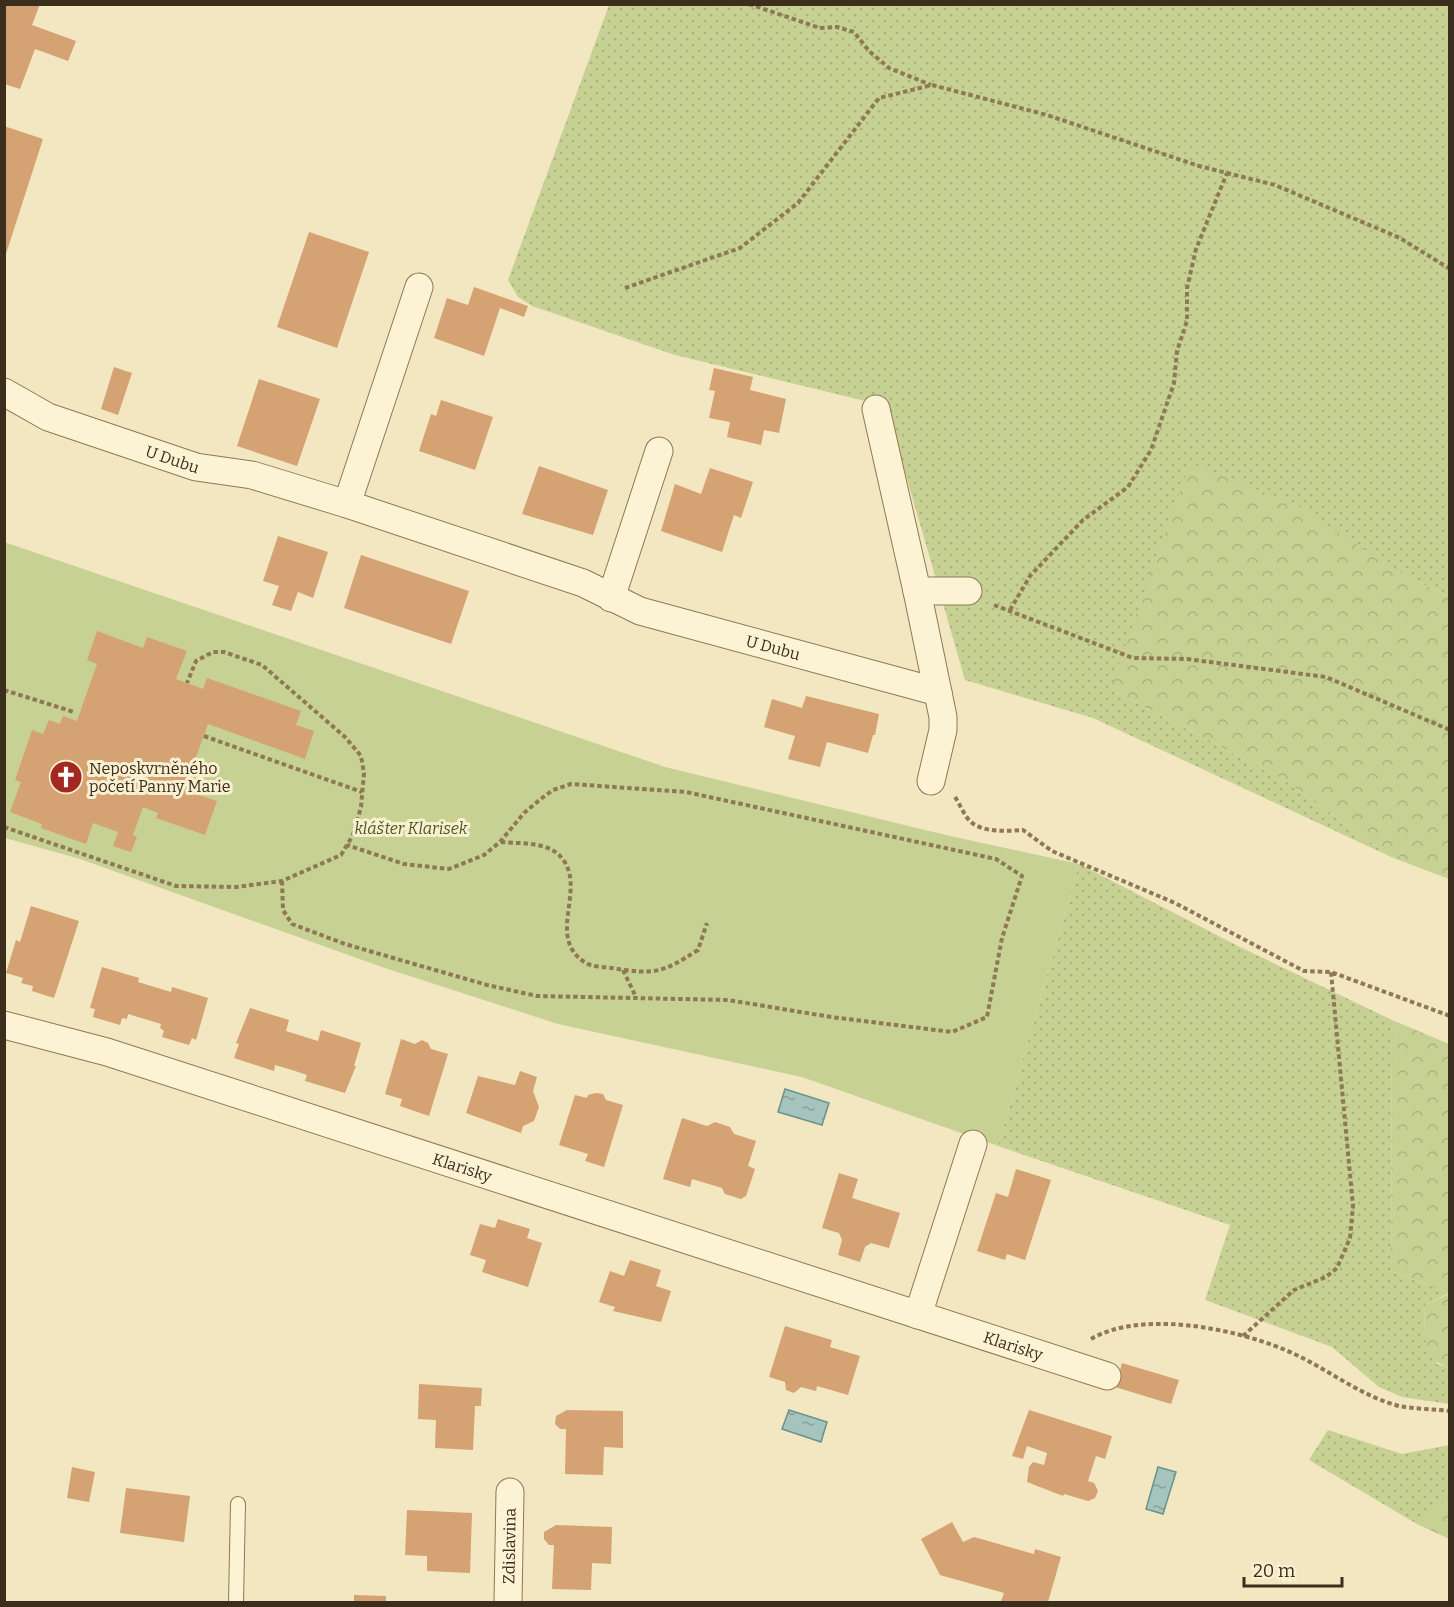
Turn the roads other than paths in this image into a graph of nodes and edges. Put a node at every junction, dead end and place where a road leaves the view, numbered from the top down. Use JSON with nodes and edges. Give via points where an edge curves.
{"nodes":[{"id":1,"x":419,"y":287,"type":"dead end"},
{"id":2,"x":4,"y":392,"type":"edge"},
{"id":3,"x":876,"y":410,"type":"dead end"},
{"id":4,"x":659,"y":451,"type":"dead end"},
{"id":5,"x":347,"y":504,"type":"junction"},
{"id":6,"x":917,"y":591,"type":"junction"},
{"id":7,"x":968,"y":591,"type":"road end"},
{"id":8,"x":611,"y":598,"type":"junction"},
{"id":9,"x":938,"y":692,"type":"junction"},
{"id":10,"x":931,"y":781,"type":"dead end"},
{"id":11,"x":4,"y":1025,"type":"edge"},
{"id":12,"x":974,"y":1144,"type":"dead end"},
{"id":13,"x":918,"y":1315,"type":"junction"},
{"id":14,"x":1107,"y":1376,"type":"dead end"},
{"id":15,"x":510,"y":1492,"type":"dead end"},
{"id":16,"x":238,"y":1504,"type":"dead end"},
{"id":17,"x":236,"y":1602,"type":"edge"},
{"id":18,"x":508,"y":1602,"type":"edge"}],
"edges":[{"from":1,"to":5,"type":"street"},
{"from":2,"to":5,"type":"street","name":"U Dubu","via":[[48,417],[195,467],[252,475]]},
{"from":3,"to":6,"type":"street"},
{"from":4,"to":8,"type":"street"},
{"from":5,"to":8,"type":"street","name":"U Dubu","via":[[583,583]]},
{"from":6,"to":7,"type":"street"},
{"from":6,"to":9,"type":"street"},
{"from":8,"to":9,"type":"street","name":"U Dubu","via":[[640,611]]},
{"from":9,"to":10,"type":"street","via":[[943,730]]},
{"from":11,"to":13,"type":"street","name":"Klarisky","via":[[119,1056]]},
{"from":12,"to":13,"type":"street"},
{"from":13,"to":14,"type":"street","name":"Klarisky"},
{"from":15,"to":18,"type":"street","name":"Zdislavina"},
{"from":16,"to":17,"type":"lane"}]}
